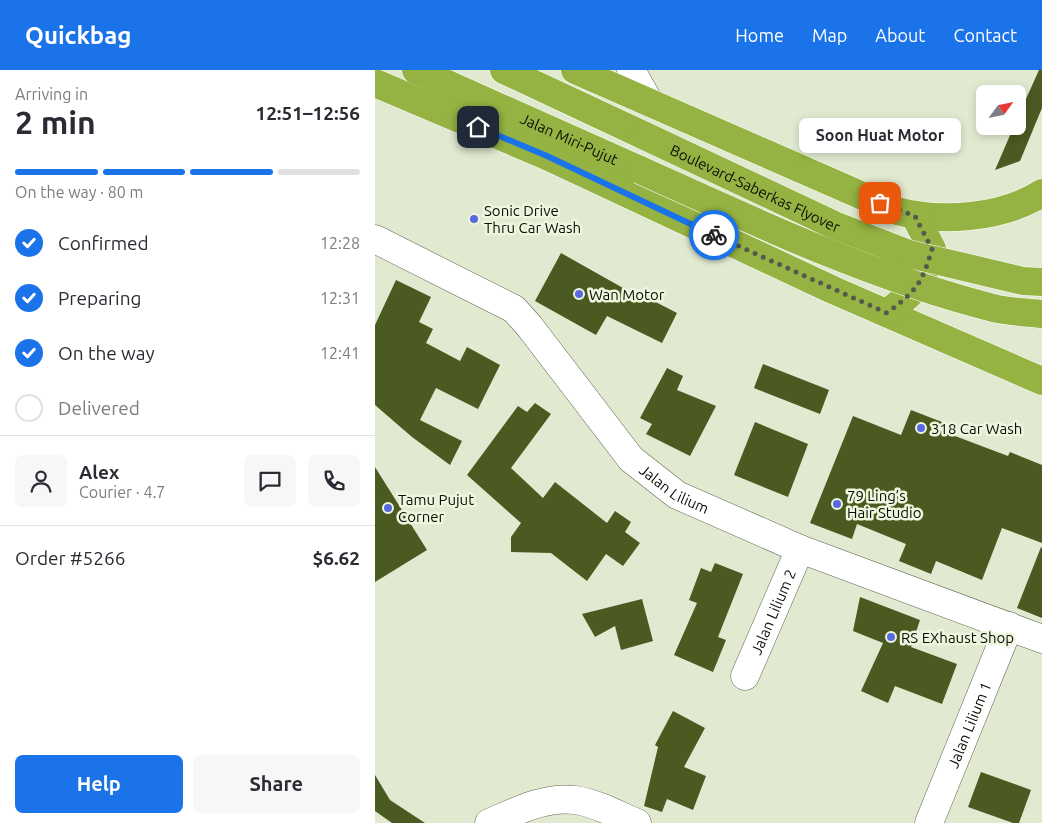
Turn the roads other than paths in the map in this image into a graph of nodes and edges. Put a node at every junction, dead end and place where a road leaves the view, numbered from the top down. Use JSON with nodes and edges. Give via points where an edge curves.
{"nodes":[{"id":1,"x":416,"y":70,"type":"edge"},
{"id":2,"x":504,"y":70,"type":"edge"},
{"id":3,"x":575,"y":70,"type":"edge"},
{"id":4,"x":631,"y":70,"type":"edge"},
{"id":5,"x":375,"y":83,"type":"edge"},
{"id":6,"x":649,"y":102,"type":"junction"},
{"id":7,"x":640,"y":170,"type":"joint"},
{"id":8,"x":1042,"y":193,"type":"edge"},
{"id":9,"x":915,"y":216,"type":"junction"},
{"id":10,"x":375,"y":239,"type":"edge"},
{"id":11,"x":1042,"y":282,"type":"edge"},
{"id":12,"x":887,"y":313,"type":"junction"},
{"id":13,"x":1042,"y":314,"type":"edge"},
{"id":14,"x":1042,"y":381,"type":"edge"},
{"id":15,"x":800,"y":549,"type":"junction"},
{"id":16,"x":1009,"y":626,"type":"junction"},
{"id":17,"x":1042,"y":639,"type":"edge"},
{"id":18,"x":745,"y":676,"type":"dead end"},
{"id":19,"x":489,"y":823,"type":"edge"},
{"id":20,"x":637,"y":823,"type":"edge"},
{"id":21,"x":929,"y":823,"type":"edge"}],
"edges":[{"from":1,"to":7,"type":"highway","name":"Jalan Miri-Pujut"},
{"from":2,"to":11,"type":"highway","name":"Boulevard-Saberkas Flyover","bridge":true,"via":[[834,225],[909,254],[1023,281]]},
{"from":3,"to":6,"type":"highway"},
{"from":4,"to":6,"type":"street"},
{"from":5,"to":12,"type":"highway","via":[[547,156]]},
{"from":6,"to":9,"type":"highway"},
{"from":7,"to":13,"type":"highway","name":"Boulevard-Saberkas Flyover","bridge":true,"via":[[763,226],[915,284],[995,308]]},
{"from":8,"to":9,"type":"highway","via":[[1024,204],[955,218]]},
{"from":9,"to":12,"type":"highway","via":[[932,249],[926,270],[913,294]]},
{"from":10,"to":15,"type":"street","name":"Jalan Lilium","via":[[514,309],[631,459],[677,495]]},
{"from":12,"to":14,"type":"highway"},
{"from":15,"to":16,"type":"street","name":"Jalan Lilium"},
{"from":15,"to":18,"type":"street","name":"Jalan Lilium 2"},
{"from":16,"to":17,"type":"street","name":"Jalan Lilium"},
{"from":16,"to":21,"type":"street","name":"Jalan Lilium 1"},
{"from":19,"to":20,"type":"street","via":[[536,805],[575,800]]}]}
